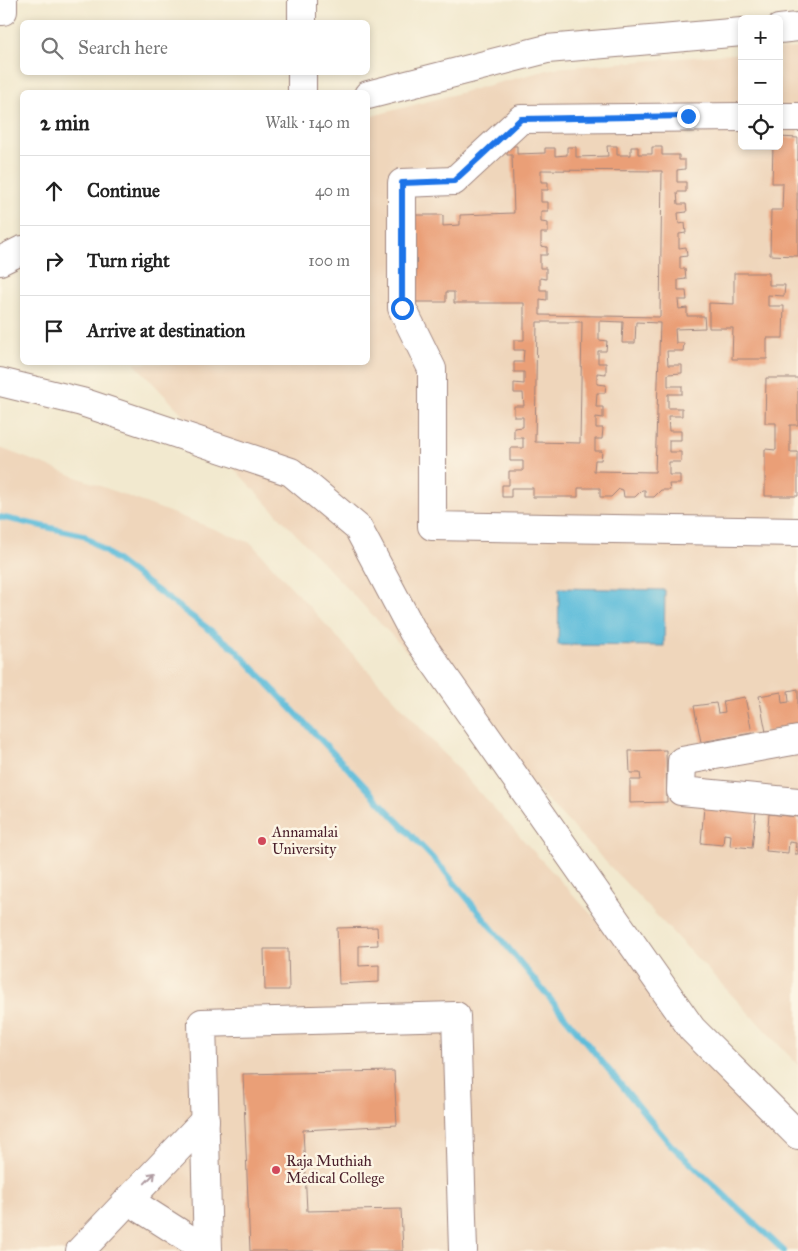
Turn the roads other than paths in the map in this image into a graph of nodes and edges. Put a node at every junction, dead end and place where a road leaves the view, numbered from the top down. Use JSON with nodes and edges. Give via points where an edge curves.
{"nodes":[{"id":1,"x":3,"y":0,"type":"edge"},
{"id":2,"x":302,"y":0,"type":"edge"},
{"id":3,"x":0,"y":12,"type":"edge"},
{"id":4,"x":302,"y":20,"type":"edge"},
{"id":5,"x":798,"y":27,"type":"edge"},
{"id":6,"x":783,"y":29,"type":"edge"},
{"id":7,"x":738,"y":32,"type":"edge"},
{"id":8,"x":302,"y":75,"type":"edge"},
{"id":9,"x":302,"y":90,"type":"edge"},
{"id":10,"x":370,"y":94,"type":"edge"},
{"id":11,"x":738,"y":117,"type":"edge"},
{"id":12,"x":783,"y":117,"type":"edge"},
{"id":13,"x":798,"y":117,"type":"edge"},
{"id":14,"x":20,"y":251,"type":"edge"},
{"id":15,"x":0,"y":260,"type":"edge"},
{"id":16,"x":0,"y":382,"type":"edge"},
{"id":17,"x":798,"y":532,"type":"edge"},
{"id":18,"x":798,"y":740,"type":"edge"},
{"id":19,"x":798,"y":802,"type":"edge"},
{"id":20,"x":205,"y":1120,"type":"junction"},
{"id":21,"x":798,"y":1134,"type":"edge"},
{"id":22,"x":128,"y":1200,"type":"junction"},
{"id":23,"x":80,"y":1251,"type":"edge"},
{"id":24,"x":208,"y":1251,"type":"edge"},
{"id":25,"x":462,"y":1251,"type":"edge"}],
"edges":[{"from":1,"to":3,"type":"street","via":[[3,11]]},
{"from":2,"to":4,"type":"street"},
{"from":5,"to":6,"type":"street"},
{"from":7,"to":10,"type":"street","via":[[547,49]]},
{"from":8,"to":9,"type":"street"},
{"from":11,"to":17,"type":"street","via":[[521,119],[454,181],[402,183],[402,308],[432,369],[432,526]]},
{"from":12,"to":13,"type":"street"},
{"from":14,"to":15,"type":"street"},
{"from":16,"to":21,"type":"street","via":[[82,402],[291,472],[358,528],[412,632],[692,1028]]},
{"from":18,"to":19,"type":"street","via":[[682,761],[681,791]]},
{"from":22,"to":20,"type":"street","one_way":true},
{"from":20,"to":24,"type":"street"},
{"from":20,"to":25,"type":"street","via":[[202,1023],[456,1016]]},
{"from":22,"to":23,"type":"street"},
{"from":22,"to":24,"type":"street"}]}
